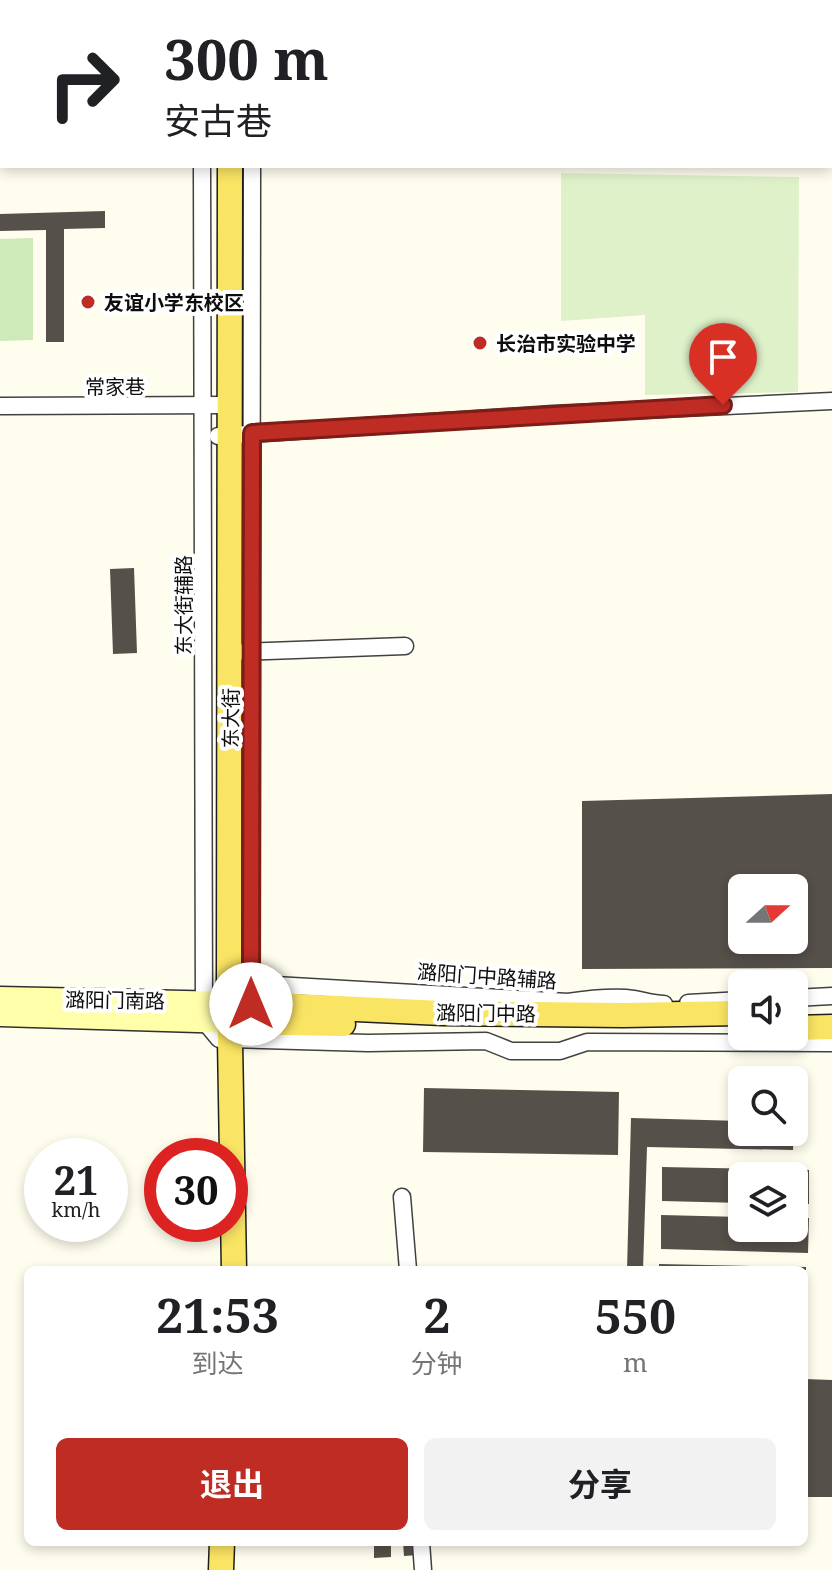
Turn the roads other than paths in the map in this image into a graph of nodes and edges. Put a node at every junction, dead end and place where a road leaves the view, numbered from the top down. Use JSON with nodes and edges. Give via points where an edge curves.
{"nodes":[{"id":1,"x":202,"y":168,"type":"edge"},
{"id":2,"x":218,"y":168,"type":"edge"},
{"id":3,"x":230,"y":168,"type":"edge"},
{"id":4,"x":252,"y":168,"type":"edge"},
{"id":5,"x":832,"y":401,"type":"edge"},
{"id":6,"x":216,"y":405,"type":"junction"},
{"id":7,"x":0,"y":406,"type":"edge"},
{"id":8,"x":233,"y":435,"type":"junction"},
{"id":9,"x":405,"y":646,"type":"dead end"},
{"id":10,"x":241,"y":652,"type":"junction"},
{"id":11,"x":832,"y":996,"type":"edge"},
{"id":12,"x":808,"y":997,"type":"edge"},
{"id":13,"x":0,"y":998,"type":"edge"},
{"id":14,"x":728,"y":1001,"type":"edge"},
{"id":15,"x":832,"y":1011,"type":"edge"},
{"id":16,"x":227,"y":1012,"type":"junction"},
{"id":17,"x":808,"y":1012,"type":"edge"},
{"id":18,"x":728,"y":1013,"type":"edge"},
{"id":19,"x":0,"y":1015,"type":"edge"},
{"id":20,"x":832,"y":1027,"type":"edge"},
{"id":21,"x":808,"y":1028,"type":"edge"},
{"id":22,"x":728,"y":1029,"type":"edge"},
{"id":23,"x":832,"y":1043,"type":"edge"},
{"id":24,"x":222,"y":1138,"type":"edge"},
{"id":25,"x":402,"y":1197,"type":"dead end"},
{"id":26,"x":222,"y":1242,"type":"edge"},
{"id":27,"x":223,"y":1266,"type":"edge"},
{"id":28,"x":234,"y":1266,"type":"edge"},
{"id":29,"x":408,"y":1266,"type":"edge"},
{"id":30,"x":222,"y":1546,"type":"edge"},
{"id":31,"x":234,"y":1546,"type":"edge"},
{"id":32,"x":421,"y":1546,"type":"edge"},
{"id":33,"x":221,"y":1570,"type":"edge"},
{"id":34,"x":234,"y":1570,"type":"edge"},
{"id":35,"x":423,"y":1570,"type":"edge"}],
"edges":[{"from":1,"to":6,"type":"street","name":"东大街辅路"},
{"from":2,"to":6,"type":"main road","name":"东大街"},
{"from":3,"to":6,"type":"main road","name":"东大街"},
{"from":4,"to":8,"type":"street"},
{"from":5,"to":8,"type":"street"},
{"from":6,"to":7,"type":"street","name":"常家巷"},
{"from":6,"to":8,"type":"main road","name":"东大街"},
{"from":6,"to":16,"type":"street","name":"东大街辅路"},
{"from":8,"to":10,"type":"main road","name":"东大街"},
{"from":8,"to":16,"type":"main road","name":"东大街"},
{"from":9,"to":10,"type":"street"},
{"from":10,"to":16,"type":"main road","name":"东大街"},
{"from":11,"to":12,"type":"street"},
{"from":13,"to":16,"type":"main road","name":"潞阳门南路"},
{"from":14,"to":16,"type":"street","name":"潞阳门中路辅路","via":[[652,1004],[591,998]]},
{"from":15,"to":17,"type":"main road"},
{"from":16,"to":18,"type":"main road","name":"潞阳门中路"},
{"from":16,"to":19,"type":"main road","name":"潞阳门南路"},
{"from":16,"to":22,"type":"main road","name":"潞阳门中路","via":[[622,1031]]},
{"from":16,"to":23,"type":"street","via":[[368,1043],[486,1041],[511,1051],[560,1051],[587,1042]]},
{"from":16,"to":24,"type":"main road","name":"东大街"},
{"from":16,"to":28,"type":"main road","name":"东大街"},
{"from":20,"to":21,"type":"main road"},
{"from":25,"to":29,"type":"street"},
{"from":26,"to":27,"type":"main road"},
{"from":30,"to":33,"type":"main road"},
{"from":31,"to":34,"type":"main road"},
{"from":32,"to":35,"type":"street"}]}
